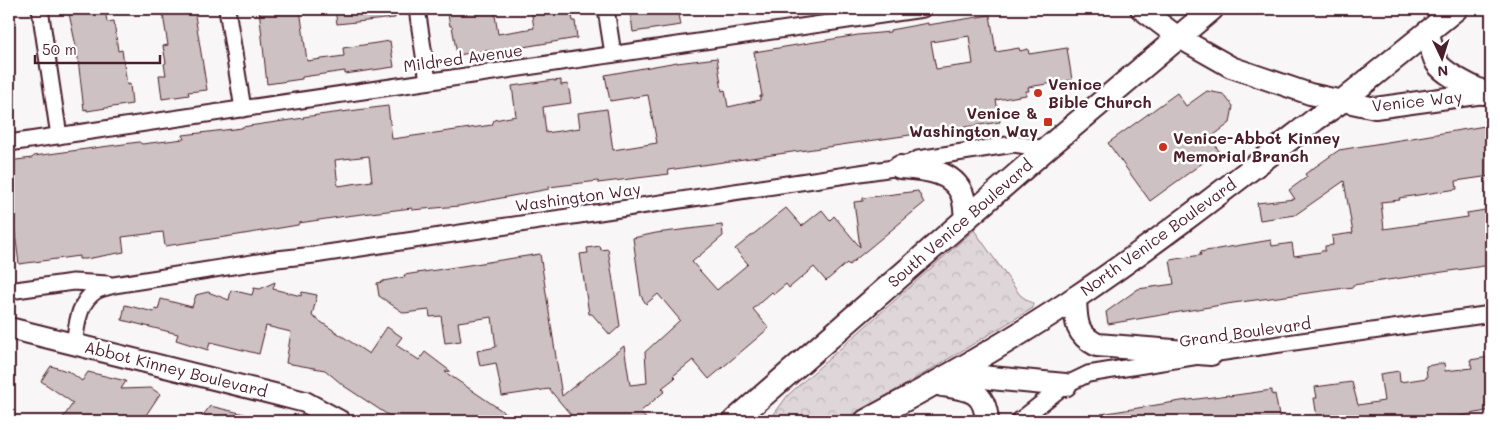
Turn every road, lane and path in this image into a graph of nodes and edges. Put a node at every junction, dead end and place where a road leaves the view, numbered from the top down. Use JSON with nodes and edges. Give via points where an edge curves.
{"nodes":[{"id":1,"x":40,"y":9,"type":"edge"},
{"id":2,"x":227,"y":9,"type":"edge"},
{"id":3,"x":417,"y":9,"type":"edge"},
{"id":4,"x":606,"y":9,"type":"edge"},
{"id":5,"x":923,"y":9,"type":"edge"},
{"id":6,"x":1141,"y":9,"type":"edge"},
{"id":7,"x":1212,"y":9,"type":"edge"},
{"id":8,"x":1456,"y":9,"type":"edge"},
{"id":9,"x":875,"y":12,"type":"edge"},
{"id":10,"x":1428,"y":32,"type":"junction"},
{"id":11,"x":1178,"y":36,"type":"junction"},
{"id":12,"x":613,"y":54,"type":"junction"},
{"id":13,"x":428,"y":81,"type":"junction"},
{"id":14,"x":1488,"y":93,"type":"edge"},
{"id":15,"x":1342,"y":101,"type":"junction"},
{"id":16,"x":243,"y":109,"type":"junction"},
{"id":17,"x":58,"y":136,"type":"junction"},
{"id":18,"x":9,"y":143,"type":"edge"},
{"id":19,"x":1046,"y":149,"type":"junction"},
{"id":20,"x":900,"y":167,"type":"junction"},
{"id":21,"x":966,"y":218,"type":"junction"},
{"id":22,"x":114,"y":285,"type":"junction"},
{"id":23,"x":9,"y":291,"type":"edge"},
{"id":24,"x":1075,"y":298,"type":"junction"},
{"id":25,"x":1491,"y":314,"type":"edge"},
{"id":26,"x":9,"y":328,"type":"edge"},
{"id":27,"x":74,"y":344,"type":"junction"},
{"id":28,"x":1211,"y":354,"type":"junction"},
{"id":29,"x":956,"y":372,"type":"junction"},
{"id":30,"x":936,"y":384,"type":"junction"},
{"id":31,"x":1065,"y":385,"type":"junction"},
{"id":32,"x":340,"y":421,"type":"edge"},
{"id":33,"x":734,"y":421,"type":"edge"},
{"id":34,"x":866,"y":421,"type":"edge"},
{"id":35,"x":988,"y":421,"type":"edge"},
{"id":36,"x":1019,"y":421,"type":"edge"}],
"edges":[{"from":1,"to":17,"type":"street"},
{"from":2,"to":16,"type":"street"},
{"from":3,"to":13,"type":"street"},
{"from":4,"to":12,"type":"street"},
{"from":5,"to":9,"type":"street","name":"Mildred Avenue"},
{"from":6,"to":11,"type":"street","name":"Venice Way"},
{"from":7,"to":11,"type":"main road","name":"South Venice Boulevard"},
{"from":8,"to":10,"type":"main road","name":"North Venice Boulevard"},
{"from":9,"to":12,"type":"street","name":"Mildred Avenue"},
{"from":10,"to":14,"type":"main road","via":[[1438,64],[1450,74]]},
{"from":10,"to":15,"type":"main road","name":"North Venice Boulevard"},
{"from":11,"to":15,"type":"street","name":"Venice Way","via":[[1231,67],[1286,87]]},
{"from":11,"to":19,"type":"main road","name":"South Venice Boulevard"},
{"from":12,"to":13,"type":"street","name":"Mildred Avenue"},
{"from":13,"to":16,"type":"street","name":"Mildred Avenue"},
{"from":14,"to":15,"type":"street","name":"Venice Way","via":[[1375,108]]},
{"from":15,"to":24,"type":"main road","name":"North Venice Boulevard"},
{"from":16,"to":17,"type":"street","name":"Mildred Avenue"},
{"from":17,"to":18,"type":"street","name":"Mildred Avenue"},
{"from":19,"to":20,"type":"street","name":"Washington Way","via":[[1014,144],[918,159]]},
{"from":19,"to":21,"type":"main road","name":"South Venice Boulevard"},
{"from":20,"to":21,"type":"main road","via":[[926,169],[945,175],[962,194]]},
{"from":20,"to":22,"type":"street","name":"Washington Way"},
{"from":21,"to":33,"type":"main road","name":"South Venice Boulevard"},
{"from":22,"to":23,"type":"street","name":"Washington Way","via":[[73,282]]},
{"from":22,"to":27,"type":"street","name":"Washington Way","via":[[96,290],[85,300]]},
{"from":24,"to":28,"type":"main road","via":[[1079,329],[1087,340],[1097,345]]},
{"from":24,"to":29,"type":"main road","name":"North Venice Boulevard"},
{"from":25,"to":28,"type":"street","name":"Grand Boulevard"},
{"from":26,"to":27,"type":"street","name":"Abbot Kinney Boulevard"},
{"from":27,"to":32,"type":"street","name":"Abbot Kinney Boulevard","via":[[305,402]]},
{"from":28,"to":31,"type":"street","name":"Grand Boulevard","via":[[1088,374]]},
{"from":29,"to":30,"type":"main road","name":"North Venice Boulevard"},
{"from":29,"to":31,"type":"main road"},
{"from":30,"to":34,"type":"main road","name":"North Venice Boulevard"},
{"from":30,"to":35,"type":"main road","via":[[974,392],[987,409]]},
{"from":31,"to":36,"type":"street","name":"Grand Boulevard"}]}
